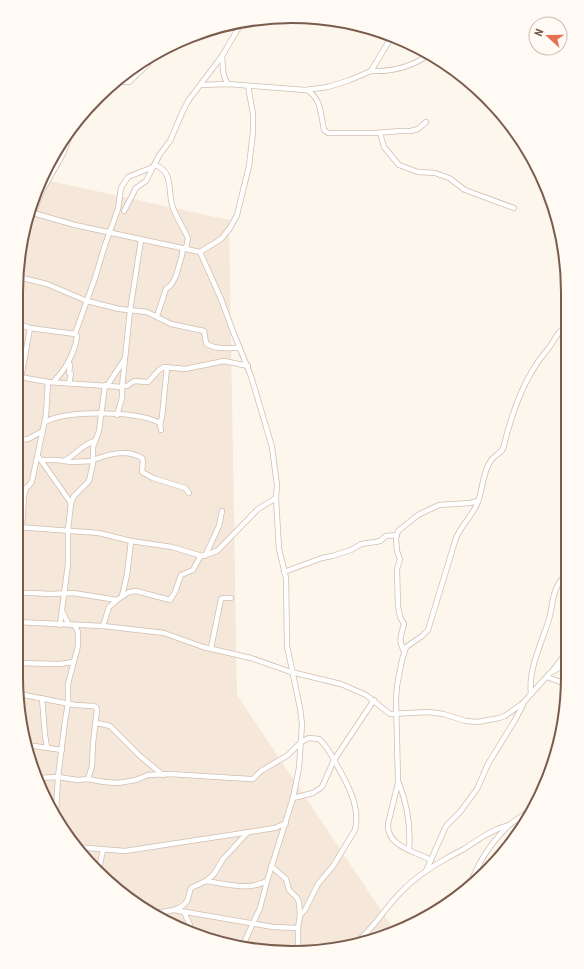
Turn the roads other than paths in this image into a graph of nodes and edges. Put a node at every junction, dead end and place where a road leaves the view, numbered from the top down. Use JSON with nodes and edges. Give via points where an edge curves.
{"nodes":[{"id":1,"x":238,"y":28,"type":"edge"},
{"id":2,"x":389,"y":41,"type":"edge"},
{"id":3,"x":222,"y":56,"type":"junction"},
{"id":4,"x":423,"y":57,"type":"edge"},
{"id":5,"x":145,"y":67,"type":"edge"},
{"id":6,"x":371,"y":71,"type":"junction"},
{"id":7,"x":124,"y":82,"type":"edge"},
{"id":8,"x":228,"y":84,"type":"junction"},
{"id":9,"x":201,"y":85,"type":"junction"},
{"id":10,"x":248,"y":86,"type":"junction"},
{"id":11,"x":304,"y":90,"type":"junction"},
{"id":12,"x":426,"y":122,"type":"dead end"},
{"id":13,"x":380,"y":133,"type":"junction"},
{"id":14,"x":66,"y":146,"type":"edge"},
{"id":15,"x":154,"y":166,"type":"junction"},
{"id":16,"x":43,"y":190,"type":"edge"},
{"id":17,"x":514,"y":208,"type":"dead end"},
{"id":18,"x":124,"y":211,"type":"dead end"},
{"id":19,"x":35,"y":212,"type":"edge"},
{"id":20,"x":109,"y":233,"type":"junction"},
{"id":21,"x":141,"y":240,"type":"junction"},
{"id":22,"x":184,"y":248,"type":"junction"},
{"id":23,"x":200,"y":252,"type":"junction"},
{"id":24,"x":24,"y":278,"type":"edge"},
{"id":25,"x":87,"y":301,"type":"junction"},
{"id":26,"x":130,"y":311,"type":"junction"},
{"id":27,"x":157,"y":316,"type":"junction"},
{"id":28,"x":23,"y":326,"type":"edge"},
{"id":29,"x":30,"y":328,"type":"junction"},
{"id":30,"x":561,"y":330,"type":"edge"},
{"id":31,"x":75,"y":334,"type":"junction"},
{"id":32,"x":240,"y":348,"type":"junction"},
{"id":33,"x":124,"y":359,"type":"junction"},
{"id":34,"x":23,"y":362,"type":"edge"},
{"id":35,"x":68,"y":362,"type":"junction"},
{"id":36,"x":248,"y":366,"type":"junction"},
{"id":37,"x":167,"y":368,"type":"junction"},
{"id":38,"x":23,"y":377,"type":"edge"},
{"id":39,"x":51,"y":382,"type":"junction"},
{"id":40,"x":69,"y":383,"type":"junction"},
{"id":41,"x":106,"y":386,"type":"junction"},
{"id":42,"x":122,"y":386,"type":"junction"},
{"id":43,"x":100,"y":413,"type":"junction"},
{"id":44,"x":117,"y":415,"type":"junction"},
{"id":45,"x":45,"y":422,"type":"junction"},
{"id":46,"x":160,"y":424,"type":"junction"},
{"id":47,"x":161,"y":430,"type":"dead end"},
{"id":48,"x":43,"y":431,"type":"junction"},
{"id":49,"x":23,"y":439,"type":"edge"},
{"id":50,"x":95,"y":441,"type":"junction"},
{"id":51,"x":39,"y":458,"type":"junction"},
{"id":52,"x":93,"y":460,"type":"junction"},
{"id":53,"x":64,"y":461,"type":"junction"},
{"id":54,"x":26,"y":488,"type":"junction"},
{"id":55,"x":23,"y":489,"type":"edge"},
{"id":56,"x":189,"y":493,"type":"dead end"},
{"id":57,"x":276,"y":498,"type":"junction"},
{"id":58,"x":478,"y":501,"type":"junction"},
{"id":59,"x":71,"y":503,"type":"junction"},
{"id":60,"x":23,"y":505,"type":"edge"},
{"id":61,"x":222,"y":511,"type":"dead end"},
{"id":62,"x":23,"y":527,"type":"edge"},
{"id":63,"x":68,"y":530,"type":"junction"},
{"id":64,"x":397,"y":535,"type":"junction"},
{"id":65,"x":131,"y":541,"type":"junction"},
{"id":66,"x":202,"y":556,"type":"junction"},
{"id":67,"x":284,"y":572,"type":"junction"},
{"id":68,"x":561,"y":580,"type":"edge"},
{"id":69,"x":23,"y":593,"type":"edge"},
{"id":70,"x":64,"y":593,"type":"junction"},
{"id":71,"x":122,"y":596,"type":"junction"},
{"id":72,"x":231,"y":598,"type":"dead end"},
{"id":73,"x":117,"y":600,"type":"junction"},
{"id":74,"x":62,"y":611,"type":"junction"},
{"id":75,"x":23,"y":622,"type":"edge"},
{"id":76,"x":60,"y":625,"type":"junction"},
{"id":77,"x":69,"y":625,"type":"junction"},
{"id":78,"x":75,"y":626,"type":"junction"},
{"id":79,"x":103,"y":626,"type":"junction"},
{"id":80,"x":211,"y":648,"type":"junction"},
{"id":81,"x":404,"y":651,"type":"junction"},
{"id":82,"x":561,"y":659,"type":"edge"},
{"id":83,"x":74,"y":662,"type":"junction"},
{"id":84,"x":23,"y":663,"type":"edge"},
{"id":85,"x":561,"y":667,"type":"edge"},
{"id":86,"x":291,"y":672,"type":"junction"},
{"id":87,"x":549,"y":675,"type":"junction"},
{"id":88,"x":561,"y":681,"type":"edge"},
{"id":89,"x":530,"y":694,"type":"junction"},
{"id":90,"x":24,"y":695,"type":"edge"},
{"id":91,"x":42,"y":698,"type":"junction"},
{"id":92,"x":374,"y":700,"type":"junction"},
{"id":93,"x":68,"y":703,"type":"junction"},
{"id":94,"x":523,"y":703,"type":"junction"},
{"id":95,"x":397,"y":715,"type":"junction"},
{"id":96,"x":95,"y":723,"type":"junction"},
{"id":97,"x":301,"y":742,"type":"junction"},
{"id":98,"x":32,"y":745,"type":"edge"},
{"id":99,"x":47,"y":747,"type":"junction"},
{"id":100,"x":62,"y":750,"type":"junction"},
{"id":101,"x":334,"y":760,"type":"junction"},
{"id":102,"x":163,"y":775,"type":"junction"},
{"id":103,"x":58,"y":777,"type":"junction"},
{"id":104,"x":42,"y":778,"type":"edge"},
{"id":105,"x":88,"y":779,"type":"junction"},
{"id":106,"x":398,"y":781,"type":"junction"},
{"id":107,"x":293,"y":798,"type":"junction"},
{"id":108,"x":56,"y":807,"type":"edge"},
{"id":109,"x":523,"y":816,"type":"edge"},
{"id":110,"x":286,"y":822,"type":"junction"},
{"id":111,"x":509,"y":825,"type":"junction"},
{"id":112,"x":249,"y":831,"type":"junction"},
{"id":113,"x":85,"y":848,"type":"edge"},
{"id":114,"x":103,"y":850,"type":"junction"},
{"id":115,"x":410,"y":850,"type":"junction"},
{"id":116,"x":431,"y":860,"type":"junction"},
{"id":117,"x":100,"y":865,"type":"edge"},
{"id":118,"x":271,"y":866,"type":"junction"},
{"id":119,"x":426,"y":871,"type":"junction"},
{"id":120,"x":475,"y":873,"type":"edge"},
{"id":121,"x":206,"y":881,"type":"junction"},
{"id":122,"x":267,"y":881,"type":"junction"},
{"id":123,"x":174,"y":910,"type":"junction"},
{"id":124,"x":161,"y":912,"type":"edge"},
{"id":125,"x":184,"y":912,"type":"junction"},
{"id":126,"x":300,"y":915,"type":"junction"},
{"id":127,"x":254,"y":923,"type":"junction"},
{"id":128,"x":190,"y":926,"type":"edge"},
{"id":129,"x":298,"y":928,"type":"junction"},
{"id":130,"x":362,"y":937,"type":"edge"},
{"id":131,"x":245,"y":942,"type":"edge"},
{"id":132,"x":298,"y":946,"type":"edge"}],
"edges":[{"from":1,"to":3,"type":"street"},
{"from":2,"to":6,"type":"street"},
{"from":3,"to":8,"type":"street","via":[[223,71]]},
{"from":3,"to":9,"type":"street"},
{"from":4,"to":6,"type":"street","via":[[404,67]]},
{"from":5,"to":7,"type":"street","via":[[129,82]]},
{"from":6,"to":11,"type":"street","via":[[328,87]]},
{"from":8,"to":9,"type":"street"},
{"from":8,"to":10,"type":"street"},
{"from":9,"to":15,"type":"street","via":[[188,101],[170,141]]},
{"from":10,"to":11,"type":"street"},
{"from":10,"to":23,"type":"street","via":[[253,132],[249,166],[237,216],[221,239]]},
{"from":11,"to":13,"type":"street","via":[[311,92],[316,98],[326,132]]},
{"from":12,"to":13,"type":"street","via":[[415,131]]},
{"from":13,"to":17,"type":"street","via":[[384,147],[399,165],[449,178],[465,190]]},
{"from":14,"to":16,"type":"street"},
{"from":15,"to":18,"type":"street","via":[[146,181],[136,188]]},
{"from":15,"to":20,"type":"street","via":[[124,181]]},
{"from":15,"to":22,"type":"street","via":[[164,169],[169,181],[172,206],[188,240]]},
{"from":19,"to":20,"type":"street"},
{"from":20,"to":21,"type":"street"},
{"from":20,"to":25,"type":"street"},
{"from":21,"to":22,"type":"street"},
{"from":21,"to":26,"type":"street"},
{"from":22,"to":23,"type":"street"},
{"from":22,"to":27,"type":"street","via":[[176,276],[172,285],[166,289]]},
{"from":23,"to":32,"type":"street"},
{"from":24,"to":25,"type":"street","via":[[47,284]]},
{"from":25,"to":26,"type":"street"},
{"from":25,"to":31,"type":"street"},
{"from":26,"to":27,"type":"street","via":[[147,312]]},
{"from":26,"to":33,"type":"street"},
{"from":27,"to":32,"type":"street","via":[[171,324],[204,331],[208,345]]},
{"from":28,"to":29,"type":"street"},
{"from":29,"to":31,"type":"street"},
{"from":29,"to":34,"type":"street"},
{"from":30,"to":58,"type":"street","via":[[535,365],[522,389],[502,452],[488,464]]},
{"from":31,"to":35,"type":"street","via":[[77,340]]},
{"from":32,"to":36,"type":"street"},
{"from":33,"to":41,"type":"street"},
{"from":33,"to":42,"type":"street"},
{"from":35,"to":39,"type":"street","via":[[61,375]]},
{"from":35,"to":40,"type":"street","via":[[71,374]]},
{"from":36,"to":37,"type":"street","via":[[224,361],[185,369]]},
{"from":36,"to":57,"type":"street","via":[[272,447],[276,471]]},
{"from":37,"to":42,"type":"street","via":[[162,368],[148,382],[134,381]]},
{"from":37,"to":46,"type":"street"},
{"from":38,"to":39,"type":"street"},
{"from":39,"to":40,"type":"street"},
{"from":39,"to":45,"type":"street"},
{"from":40,"to":41,"type":"street"},
{"from":41,"to":42,"type":"street"},
{"from":41,"to":43,"type":"street"},
{"from":42,"to":44,"type":"street","via":[[122,398]]},
{"from":43,"to":44,"type":"street"},
{"from":43,"to":45,"type":"street","via":[[65,416]]},
{"from":43,"to":50,"type":"street","via":[[99,431]]},
{"from":44,"to":46,"type":"street","via":[[137,415]]},
{"from":45,"to":48,"type":"street"},
{"from":46,"to":47,"type":"street"},
{"from":48,"to":49,"type":"street"},
{"from":48,"to":51,"type":"street"},
{"from":50,"to":52,"type":"street"},
{"from":50,"to":53,"type":"street","via":[[85,444]]},
{"from":51,"to":53,"type":"street"},
{"from":51,"to":54,"type":"street","via":[[31,485]]},
{"from":51,"to":59,"type":"street"},
{"from":52,"to":53,"type":"street"},
{"from":52,"to":56,"type":"street","via":[[116,453],[138,456],[143,461],[142,472],[185,488]]},
{"from":52,"to":59,"type":"street","via":[[89,481],[74,496]]},
{"from":54,"to":55,"type":"street"},
{"from":54,"to":60,"type":"street"},
{"from":57,"to":66,"type":"street","via":[[258,509],[217,551]]},
{"from":57,"to":67,"type":"street","via":[[279,550]]},
{"from":58,"to":64,"type":"street","via":[[439,505],[418,515],[399,530]]},
{"from":58,"to":81,"type":"street","via":[[456,538],[428,630]]},
{"from":59,"to":63,"type":"street"},
{"from":61,"to":66,"type":"street","via":[[219,526]]},
{"from":62,"to":63,"type":"street"},
{"from":63,"to":65,"type":"street","via":[[99,533]]},
{"from":63,"to":70,"type":"street","via":[[68,564]]},
{"from":64,"to":67,"type":"street","via":[[361,544],[351,550]]},
{"from":64,"to":81,"type":"street","via":[[400,559],[398,606],[404,624],[400,638]]},
{"from":65,"to":66,"type":"street","via":[[172,547]]},
{"from":65,"to":71,"type":"street"},
{"from":66,"to":71,"type":"street","via":[[193,570],[181,575],[170,600],[136,591]]},
{"from":67,"to":86,"type":"street","via":[[287,646]]},
{"from":68,"to":89,"type":"street","via":[[556,587],[532,673]]},
{"from":69,"to":70,"type":"street"},
{"from":70,"to":73,"type":"street"},
{"from":70,"to":74,"type":"street"},
{"from":71,"to":73,"type":"street"},
{"from":72,"to":80,"type":"street","via":[[221,599]]},
{"from":73,"to":79,"type":"street","via":[[108,610]]},
{"from":74,"to":76,"type":"street"},
{"from":74,"to":77,"type":"street"},
{"from":75,"to":76,"type":"street"},
{"from":76,"to":77,"type":"street"},
{"from":77,"to":78,"type":"street"},
{"from":78,"to":79,"type":"street"},
{"from":78,"to":83,"type":"street","via":[[78,641]]},
{"from":79,"to":80,"type":"street","via":[[164,633]]},
{"from":80,"to":86,"type":"street"},
{"from":81,"to":95,"type":"street","via":[[397,686]]},
{"from":82,"to":87,"type":"street"},
{"from":83,"to":84,"type":"street"},
{"from":83,"to":93,"type":"street","via":[[68,684]]},
{"from":85,"to":87,"type":"street"},
{"from":86,"to":92,"type":"street","via":[[341,684]]},
{"from":86,"to":97,"type":"street","via":[[300,708]]},
{"from":87,"to":88,"type":"street"},
{"from":87,"to":89,"type":"street"},
{"from":89,"to":94,"type":"street"},
{"from":90,"to":91,"type":"street"},
{"from":91,"to":93,"type":"street"},
{"from":91,"to":99,"type":"street"},
{"from":92,"to":95,"type":"street","via":[[388,713]]},
{"from":92,"to":101,"type":"street"},
{"from":93,"to":96,"type":"street","via":[[96,707]]},
{"from":93,"to":100,"type":"street"},
{"from":94,"to":95,"type":"street","via":[[505,716],[478,722],[429,712]]},
{"from":94,"to":116,"type":"street","via":[[488,764],[477,789],[446,826]]},
{"from":95,"to":106,"type":"street"},
{"from":96,"to":102,"type":"street","via":[[110,726]]},
{"from":96,"to":105,"type":"street","via":[[92,766]]},
{"from":97,"to":101,"type":"street","via":[[309,738],[319,739]]},
{"from":97,"to":102,"type":"street","via":[[288,755],[261,771],[253,779]]},
{"from":97,"to":107,"type":"street"},
{"from":98,"to":99,"type":"street"},
{"from":99,"to":100,"type":"street"},
{"from":100,"to":103,"type":"street"},
{"from":101,"to":107,"type":"street","via":[[322,787],[313,793]]},
{"from":101,"to":126,"type":"street","via":[[354,800],[355,830]]},
{"from":102,"to":105,"type":"street","via":[[148,775],[118,783]]},
{"from":103,"to":104,"type":"street"},
{"from":103,"to":105,"type":"street"},
{"from":103,"to":108,"type":"street"},
{"from":106,"to":115,"type":"street","via":[[404,796],[409,823]]},
{"from":106,"to":115,"type":"street","via":[[387,830],[400,845]]},
{"from":107,"to":110,"type":"street"},
{"from":109,"to":111,"type":"street"},
{"from":110,"to":112,"type":"street","via":[[275,828]]},
{"from":110,"to":118,"type":"street"},
{"from":111,"to":119,"type":"street","via":[[486,834]]},
{"from":111,"to":120,"type":"street","via":[[491,846]]},
{"from":112,"to":114,"type":"street","via":[[125,851]]},
{"from":112,"to":121,"type":"street","via":[[222,859],[214,874]]},
{"from":113,"to":114,"type":"street"},
{"from":114,"to":117,"type":"street"},
{"from":115,"to":116,"type":"street"},
{"from":116,"to":119,"type":"street"},
{"from":118,"to":122,"type":"street"},
{"from":118,"to":126,"type":"street","via":[[286,879],[289,890],[299,902]]},
{"from":119,"to":130,"type":"street","via":[[400,892]]},
{"from":121,"to":122,"type":"street","via":[[241,886],[258,885]]},
{"from":121,"to":123,"type":"street","via":[[191,888],[188,900]]},
{"from":122,"to":127,"type":"street"},
{"from":123,"to":124,"type":"street"},
{"from":123,"to":125,"type":"street"},
{"from":125,"to":127,"type":"street"},
{"from":125,"to":128,"type":"street"},
{"from":126,"to":129,"type":"street"},
{"from":127,"to":129,"type":"street"},
{"from":127,"to":131,"type":"street"},
{"from":129,"to":132,"type":"street"}]}
